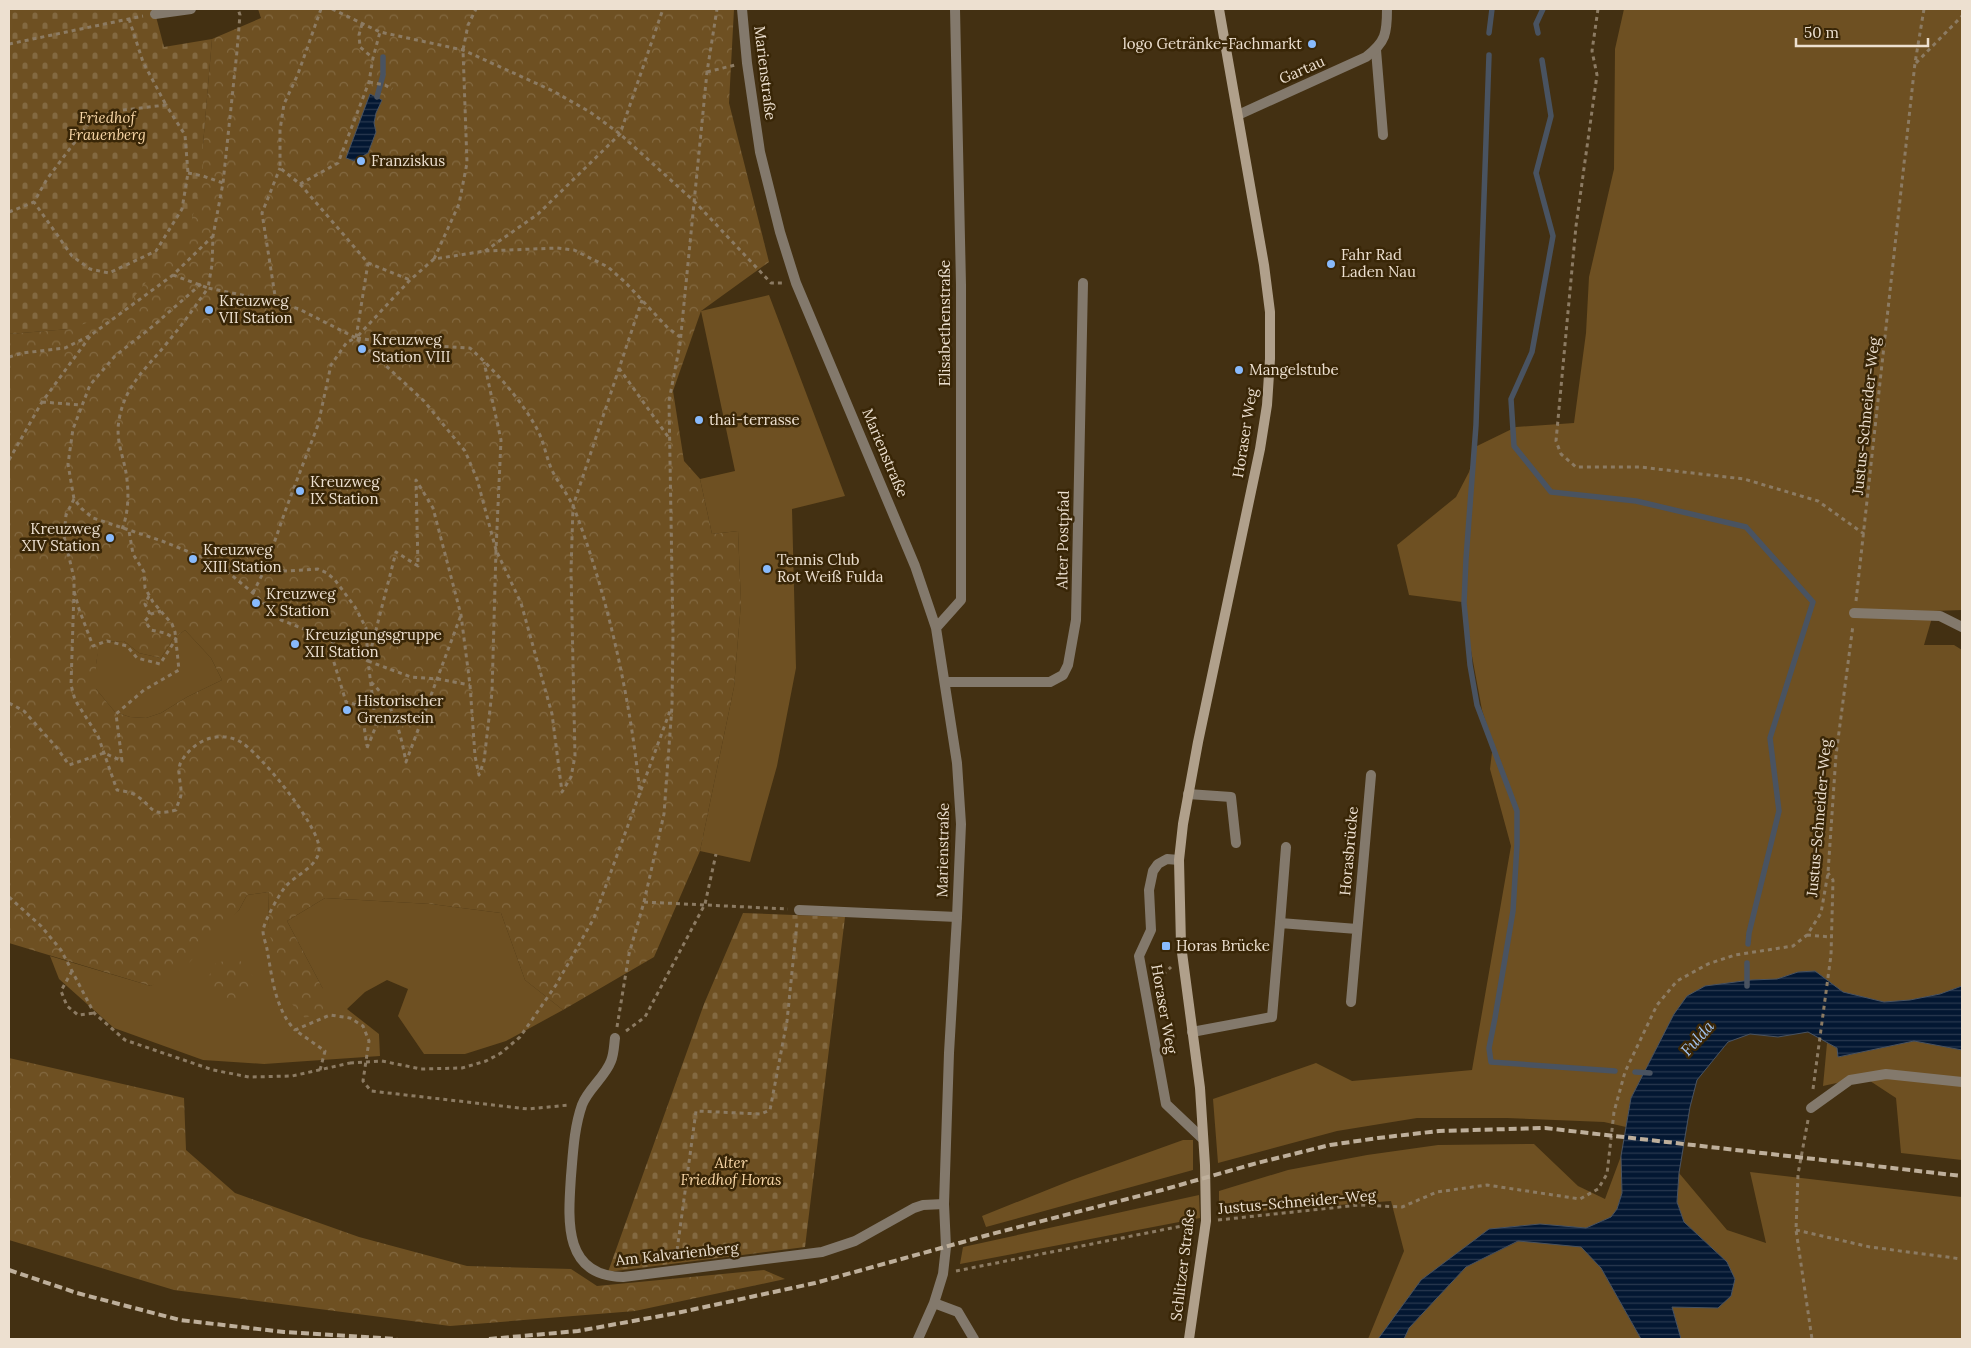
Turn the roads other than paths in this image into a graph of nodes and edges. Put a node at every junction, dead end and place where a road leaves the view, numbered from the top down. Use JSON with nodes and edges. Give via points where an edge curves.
{"nodes":[{"id":1,"x":191,"y":9,"type":"edge"},
{"id":2,"x":742,"y":9,"type":"edge"},
{"id":3,"x":955,"y":9,"type":"edge"},
{"id":4,"x":1219,"y":9,"type":"edge"},
{"id":5,"x":1387,"y":9,"type":"edge"},
{"id":6,"x":155,"y":14,"type":"road end"},
{"id":7,"x":1376,"y":50,"type":"junction"},
{"id":8,"x":1238,"y":115,"type":"junction"},
{"id":9,"x":1383,"y":135,"type":"dead end"},
{"id":10,"x":1083,"y":283,"type":"dead end"},
{"id":11,"x":1854,"y":613,"type":"road end"},
{"id":12,"x":1962,"y":627,"type":"edge"},
{"id":13,"x":936,"y":628,"type":"junction"},
{"id":14,"x":944,"y":682,"type":"junction"},
{"id":15,"x":1371,"y":775,"type":"dead end"},
{"id":16,"x":1188,"y":794,"type":"junction"},
{"id":17,"x":1236,"y":843,"type":"dead end"},
{"id":18,"x":1286,"y":847,"type":"dead end"},
{"id":19,"x":1179,"y":860,"type":"junction"},
{"id":20,"x":799,"y":910,"type":"road end"},
{"id":21,"x":957,"y":917,"type":"junction"},
{"id":22,"x":1280,"y":923,"type":"junction"},
{"id":23,"x":1357,"y":930,"type":"junction"},
{"id":24,"x":1351,"y":1002,"type":"dead end"},
{"id":25,"x":1192,"y":1032,"type":"junction"},
{"id":26,"x":615,"y":1038,"type":"road end"},
{"id":27,"x":1962,"y":1082,"type":"edge"},
{"id":28,"x":1811,"y":1108,"type":"road end"},
{"id":29,"x":1203,"y":1139,"type":"junction"},
{"id":30,"x":1205,"y":1165,"type":"joint"},
{"id":31,"x":944,"y":1204,"type":"junction"},
{"id":32,"x":934,"y":1303,"type":"junction"},
{"id":33,"x":918,"y":1339,"type":"edge"},
{"id":34,"x":974,"y":1339,"type":"edge"},
{"id":35,"x":1189,"y":1339,"type":"edge"}],
"edges":[{"from":1,"to":6,"type":"street"},
{"from":2,"to":13,"type":"street","name":"Marienstraße","via":[[760,152],[780,232],[796,283],[912,557]]},
{"from":3,"to":13,"type":"street","name":"Elisabethenstraße","via":[[960,246],[961,600]]},
{"from":4,"to":8,"type":"main road","name":"Horaser Weg"},
{"from":5,"to":7,"type":"street","via":[[1387,30]]},
{"from":7,"to":8,"type":"street","name":"Gartau"},
{"from":7,"to":9,"type":"street"},
{"from":8,"to":16,"type":"main road","name":"Horaser Weg","via":[[1270,312],[1269,378],[1260,449]]},
{"from":10,"to":14,"type":"street","name":"Alter Postpfad","via":[[1076,620],[1068,665],[1063,675],[1050,682]]},
{"from":11,"to":12,"type":"street","via":[[1940,616]]},
{"from":13,"to":14,"type":"street","name":"Marienstraße"},
{"from":14,"to":21,"type":"street","name":"Marienstraße","via":[[957,763],[961,824]]},
{"from":15,"to":23,"type":"street","name":"Horasbrücke"},
{"from":16,"to":17,"type":"street","via":[[1231,797]]},
{"from":16,"to":19,"type":"main road","name":"Horaser Weg"},
{"from":18,"to":22,"type":"street"},
{"from":19,"to":25,"type":"main road","name":"Horaser Weg","via":[[1182,957]]},
{"from":19,"to":29,"type":"street","name":"Horaser Weg","via":[[1167,859],[1152,871],[1151,930],[1139,956],[1166,1104]]},
{"from":20,"to":21,"type":"street","name":"Marienstraße"},
{"from":21,"to":31,"type":"street","name":"Marienstraße","via":[[948,1053]]},
{"from":22,"to":23,"type":"street"},
{"from":22,"to":25,"type":"street","via":[[1272,1017]]},
{"from":23,"to":24,"type":"street","name":"Horasbrücke"},
{"from":25,"to":29,"type":"main road","name":"Horaser Weg"},
{"from":26,"to":31,"type":"street","name":"Am Kalvarienberg","via":[[611,1061],[583,1104],[573,1148],[569,1206],[569,1232],[574,1245],[586,1265],[601,1274],[624,1278],[822,1252],[855,1240],[914,1208]]},
{"from":27,"to":28,"type":"street","via":[[1886,1074],[1850,1080]]},
{"from":29,"to":30,"type":"main road","name":"Horaser Weg"},
{"from":30,"to":35,"type":"main road","name":"Schlitzer Straße","via":[[1206,1221]]},
{"from":31,"to":32,"type":"street","name":"Marienstraße","via":[[943,1274]]},
{"from":32,"to":33,"type":"street","name":"Marienstraße"},
{"from":32,"to":34,"type":"street","via":[[958,1312]]}]}
